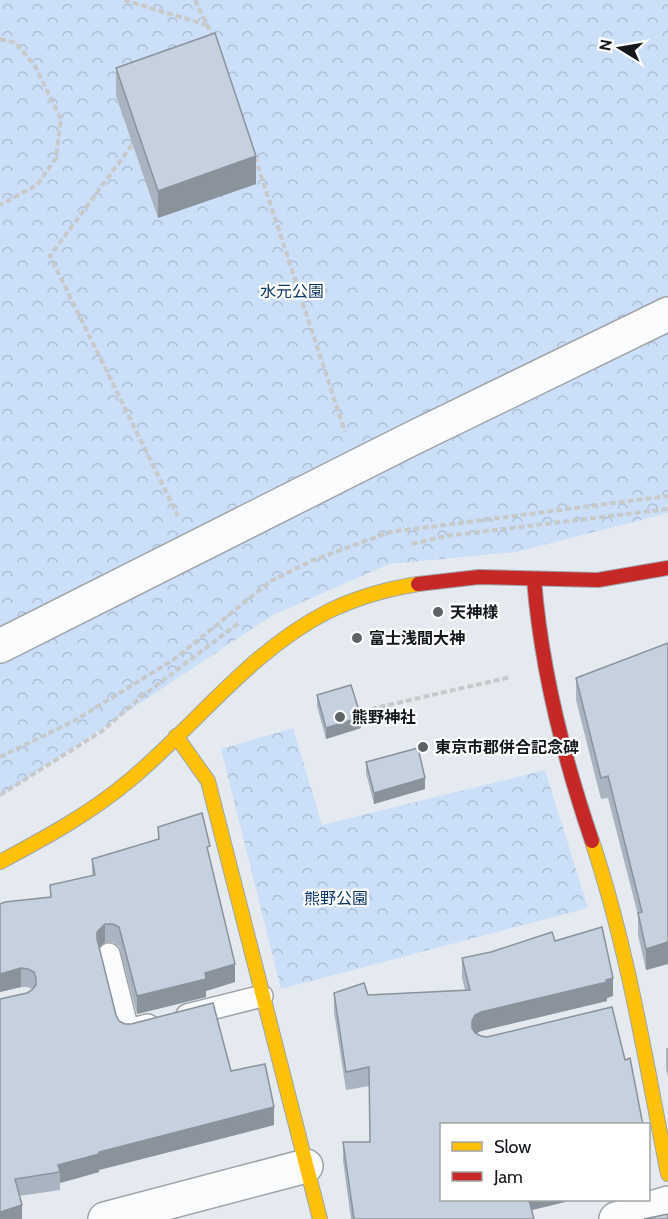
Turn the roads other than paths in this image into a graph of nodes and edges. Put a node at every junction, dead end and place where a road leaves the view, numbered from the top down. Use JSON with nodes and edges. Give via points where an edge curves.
{"nodes":[{"id":1,"x":668,"y":314,"type":"edge"},
{"id":2,"x":668,"y":568,"type":"edge"},
{"id":3,"x":534,"y":579,"type":"junction"},
{"id":4,"x":0,"y":646,"type":"edge"},
{"id":5,"x":176,"y":736,"type":"junction"},
{"id":6,"x":0,"y":862,"type":"edge"},
{"id":7,"x":109,"y":954,"type":"dead end"},
{"id":8,"x":262,"y":996,"type":"junction"},
{"id":9,"x":635,"y":1007,"type":"junction"},
{"id":10,"x":612,"y":1012,"type":"edge"},
{"id":11,"x":306,"y":1166,"type":"junction"},
{"id":12,"x":668,"y":1174,"type":"edge"},
{"id":13,"x":668,"y":1203,"type":"edge"},
{"id":14,"x":105,"y":1219,"type":"edge"},
{"id":15,"x":320,"y":1219,"type":"edge"},
{"id":16,"x":616,"y":1219,"type":"edge"}],
"edges":[{"from":1,"to":4,"type":"street"},
{"from":2,"to":3,"type":"street","via":[[608,579]]},
{"from":3,"to":5,"type":"street","via":[[425,581],[358,599],[279,642]]},
{"from":3,"to":9,"type":"street","via":[[558,726],[608,890]]},
{"from":5,"to":6,"type":"street","via":[[120,788],[75,820]]},
{"from":5,"to":8,"type":"street","via":[[208,781]]},
{"from":7,"to":8,"type":"lane","via":[[128,1030]]},
{"from":8,"to":11,"type":"street"},
{"from":9,"to":10,"type":"lane"},
{"from":9,"to":12,"type":"street"},
{"from":11,"to":14,"type":"street"},
{"from":11,"to":15,"type":"street"},
{"from":13,"to":16,"type":"street"}]}
